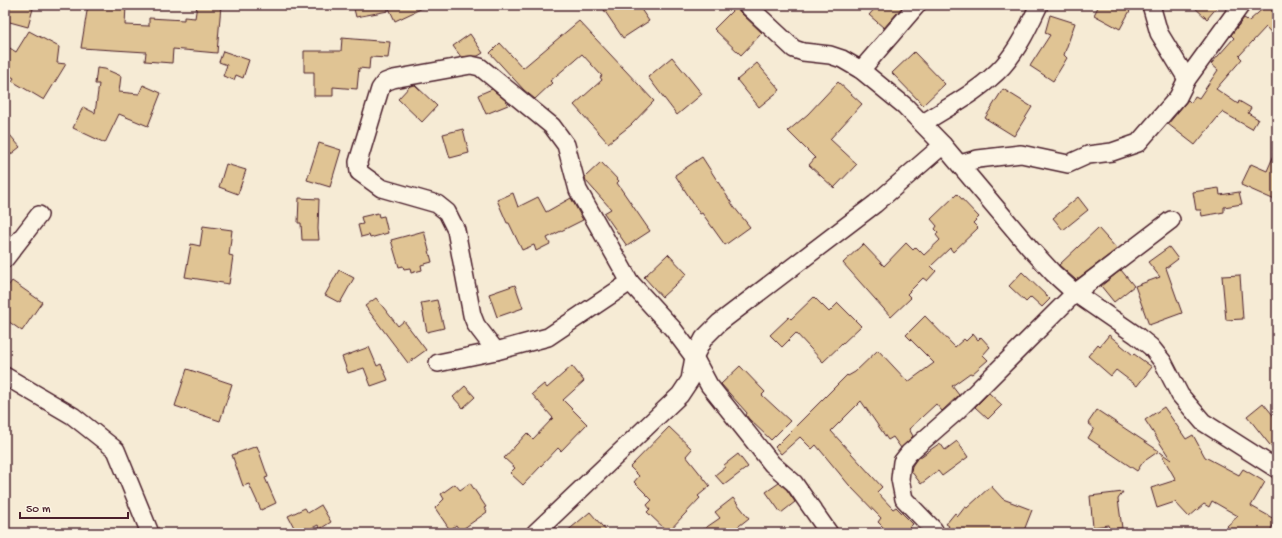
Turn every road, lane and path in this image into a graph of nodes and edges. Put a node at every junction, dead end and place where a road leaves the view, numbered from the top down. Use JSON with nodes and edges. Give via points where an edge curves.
{"nodes":[{"id":1,"x":747,"y":5,"type":"edge"},
{"id":2,"x":917,"y":5,"type":"edge"},
{"id":3,"x":1039,"y":5,"type":"edge"},
{"id":4,"x":1151,"y":5,"type":"edge"},
{"id":5,"x":1241,"y":5,"type":"edge"},
{"id":6,"x":862,"y":70,"type":"junction"},
{"id":7,"x":1187,"y":79,"type":"junction"},
{"id":8,"x":923,"y":123,"type":"junction"},
{"id":9,"x":943,"y":145,"type":"junction"},
{"id":10,"x":960,"y":164,"type":"junction"},
{"id":11,"x":39,"y":215,"type":"dead end"},
{"id":12,"x":1171,"y":220,"type":"dead end"},
{"id":13,"x":5,"y":259,"type":"edge"},
{"id":14,"x":630,"y":282,"type":"junction"},
{"id":15,"x":1075,"y":293,"type":"junction"},
{"id":16,"x":496,"y":351,"type":"junction"},
{"id":17,"x":694,"y":357,"type":"junction"},
{"id":18,"x":438,"y":363,"type":"dead end"},
{"id":19,"x":5,"y":376,"type":"edge"},
{"id":20,"x":1277,"y":469,"type":"edge"},
{"id":21,"x":150,"y":533,"type":"edge"},
{"id":22,"x":535,"y":533,"type":"edge"},
{"id":23,"x":830,"y":533,"type":"edge"},
{"id":24,"x":934,"y":533,"type":"edge"}],
"edges":[{"from":1,"to":6,"type":"street","via":[[794,49],[842,59]]},
{"from":2,"to":6,"type":"street"},
{"from":3,"to":8,"type":"street","via":[[1022,40],[1003,66],[968,95]]},
{"from":4,"to":7,"type":"street","via":[[1159,33]]},
{"from":5,"to":7,"type":"street"},
{"from":6,"to":8,"type":"street"},
{"from":7,"to":10,"type":"street","via":[[1178,96],[1138,143],[1112,152],[1088,155],[1068,164],[1021,154],[978,159]]},
{"from":8,"to":9,"type":"street"},
{"from":9,"to":10,"type":"street"},
{"from":9,"to":17,"type":"street","via":[[875,204],[719,323],[704,338]]},
{"from":10,"to":15,"type":"street","via":[[1029,247]]},
{"from":11,"to":13,"type":"street"},
{"from":12,"to":15,"type":"street"},
{"from":14,"to":16,"type":"street","via":[[548,337]]},
{"from":14,"to":16,"type":"street","via":[[578,190],[566,145],[552,126],[501,84],[480,67],[471,65],[393,78],[385,82],[380,88],[358,162],[359,172],[381,188],[437,204],[447,212],[456,230],[472,315],[476,325]]},
{"from":14,"to":17,"type":"street","via":[[673,329]]},
{"from":15,"to":20,"type":"street","via":[[1151,347],[1163,362],[1180,395],[1203,422]]},
{"from":15,"to":24,"type":"street","via":[[957,411],[909,452],[902,462],[900,479],[904,499]]},
{"from":16,"to":18,"type":"street"},
{"from":17,"to":22,"type":"street","via":[[690,380],[680,395]]},
{"from":17,"to":23,"type":"street","via":[[708,385],[772,464],[794,483]]},
{"from":19,"to":21,"type":"street","via":[[73,416],[116,450]]}]}
